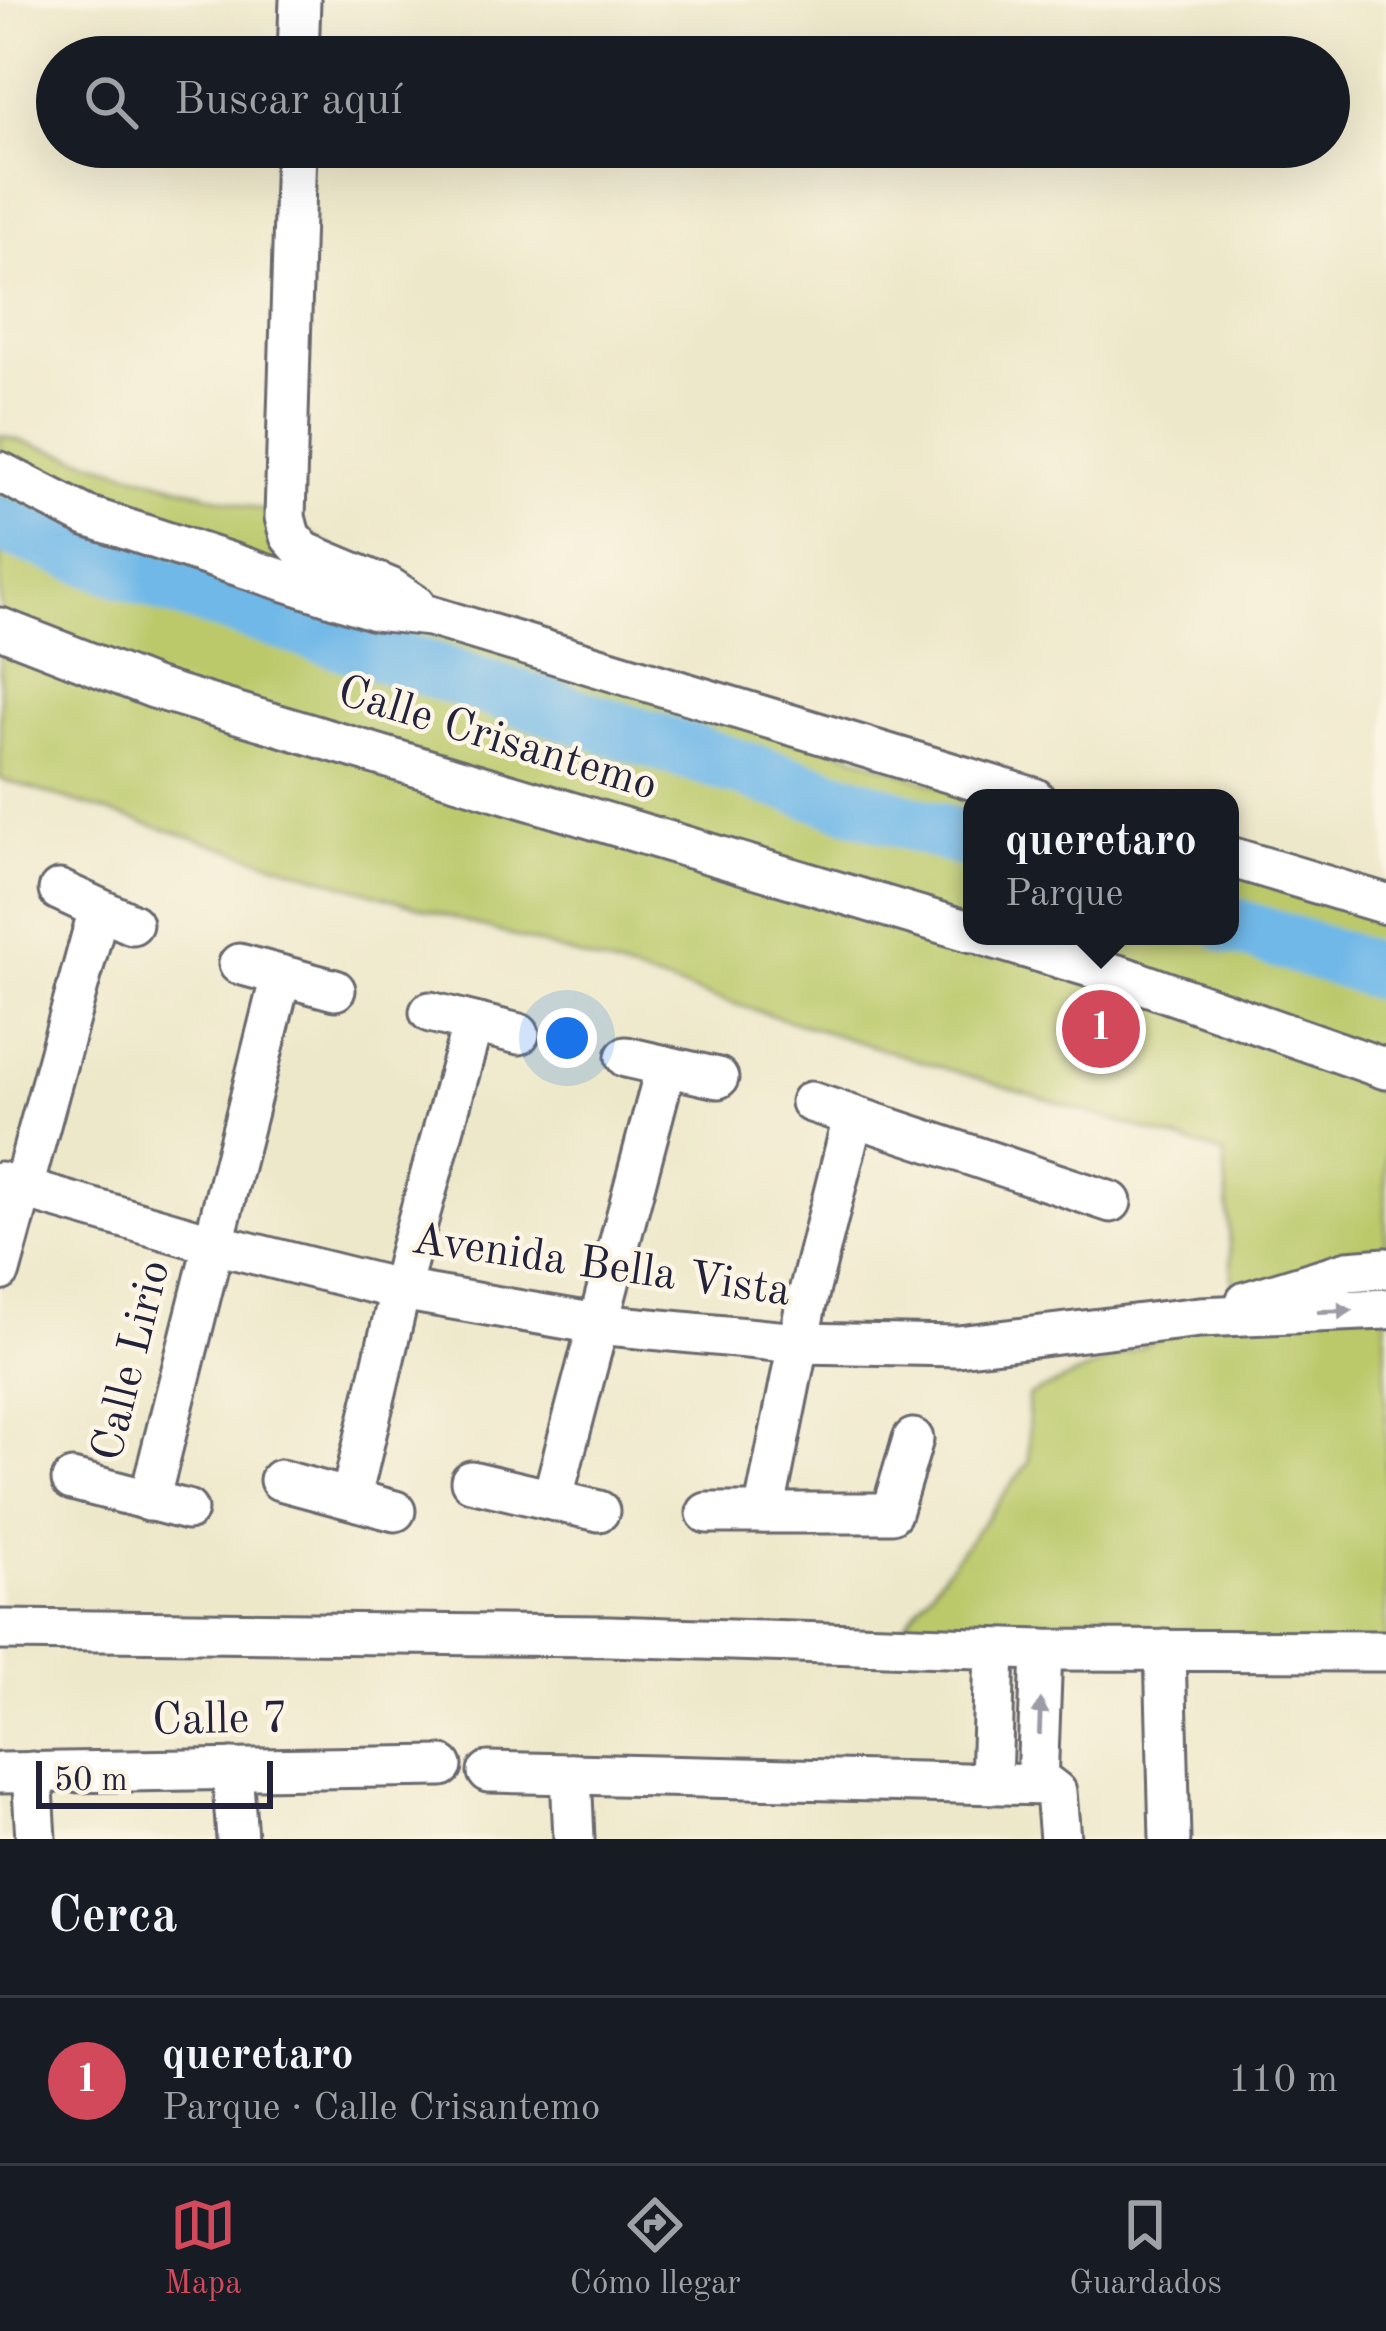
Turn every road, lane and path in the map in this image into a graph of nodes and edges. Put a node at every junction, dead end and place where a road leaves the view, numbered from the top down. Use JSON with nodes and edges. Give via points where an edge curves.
{"nodes":[{"id":1,"x":300,"y":0,"type":"edge"},
{"id":2,"x":299,"y":36,"type":"edge"},
{"id":3,"x":295,"y":168,"type":"edge"},
{"id":4,"x":0,"y":472,"type":"edge"},
{"id":5,"x":430,"y":616,"type":"junction"},
{"id":6,"x":0,"y":628,"type":"edge"},
{"id":7,"x":1004,"y":789,"type":"edge"},
{"id":8,"x":1239,"y":860,"type":"edge"},
{"id":9,"x":58,"y":890,"type":"dead end"},
{"id":10,"x":1386,"y":904,"type":"edge"},
{"id":11,"x":963,"y":929,"type":"edge"},
{"id":12,"x":1016,"y":945,"type":"edge"},
{"id":13,"x":239,"y":964,"type":"dead end"},
{"id":14,"x":280,"y":976,"type":"junction"},
{"id":15,"x":335,"y":990,"type":"dead end"},
{"id":16,"x":430,"y":1012,"type":"dead end"},
{"id":17,"x":473,"y":1023,"type":"junction"},
{"id":18,"x":520,"y":1034,"type":"dead end"},
{"id":19,"x":626,"y":1057,"type":"dead end"},
{"id":20,"x":666,"y":1066,"type":"junction"},
{"id":21,"x":1386,"y":1069,"type":"edge"},
{"id":22,"x":718,"y":1078,"type":"dead end"},
{"id":23,"x":811,"y":1102,"type":"dead end"},
{"id":24,"x":853,"y":1118,"type":"junction"},
{"id":25,"x":10,"y":1184,"type":"edge"},
{"id":26,"x":1111,"y":1202,"type":"dead end"},
{"id":27,"x":211,"y":1243,"type":"junction"},
{"id":28,"x":1386,"y":1268,"type":"edge"},
{"id":29,"x":0,"y":1271,"type":"edge"},
{"id":30,"x":401,"y":1290,"type":"junction"},
{"id":31,"x":1386,"y":1309,"type":"edge"},
{"id":32,"x":1201,"y":1317,"type":"junction"},
{"id":33,"x":597,"y":1324,"type":"junction"},
{"id":34,"x":800,"y":1343,"type":"junction"},
{"id":35,"x":913,"y":1439,"type":"dead end"},
{"id":36,"x":72,"y":1480,"type":"dead end"},
{"id":37,"x":280,"y":1480,"type":"dead end"},
{"id":38,"x":471,"y":1481,"type":"dead end"},
{"id":39,"x":351,"y":1497,"type":"junction"},
{"id":40,"x":552,"y":1500,"type":"junction"},
{"id":41,"x":148,"y":1501,"type":"junction"},
{"id":42,"x":187,"y":1510,"type":"dead end"},
{"id":43,"x":395,"y":1511,"type":"dead end"},
{"id":44,"x":599,"y":1511,"type":"dead end"},
{"id":45,"x":764,"y":1513,"type":"junction"},
{"id":46,"x":707,"y":1514,"type":"dead end"},
{"id":47,"x":0,"y":1630,"type":"edge"},
{"id":48,"x":995,"y":1649,"type":"junction"},
{"id":49,"x":1042,"y":1650,"type":"junction"},
{"id":50,"x":1165,"y":1650,"type":"junction"},
{"id":51,"x":1386,"y":1652,"type":"edge"},
{"id":52,"x":442,"y":1766,"type":"dead end"},
{"id":53,"x":232,"y":1769,"type":"junction"},
{"id":54,"x":488,"y":1772,"type":"dead end"},
{"id":55,"x":16,"y":1773,"type":"edge"},
{"id":56,"x":571,"y":1774,"type":"junction"},
{"id":57,"x":991,"y":1783,"type":"junction"},
{"id":58,"x":1037,"y":1784,"type":"junction"},
{"id":59,"x":37,"y":1839,"type":"edge"},
{"id":60,"x":237,"y":1839,"type":"edge"},
{"id":61,"x":574,"y":1839,"type":"edge"},
{"id":62,"x":1060,"y":1839,"type":"edge"},
{"id":63,"x":1170,"y":1839,"type":"edge"}],
"edges":[{"from":1,"to":2,"type":"street"},
{"from":3,"to":5,"type":"street","via":[[290,536],[304,552],[391,588]]},
{"from":4,"to":5,"type":"street","via":[[86,516],[375,610]]},
{"from":5,"to":7,"type":"street"},
{"from":6,"to":11,"type":"street","name":"Calle Crisantemo","via":[[154,688]]},
{"from":8,"to":10,"type":"street"},
{"from":9,"to":25,"type":"street","via":[[116,916]]},
{"from":12,"to":21,"type":"street"},
{"from":13,"to":14,"type":"street"},
{"from":14,"to":15,"type":"street"},
{"from":14,"to":27,"type":"street","name":"Calle Lirio"},
{"from":16,"to":17,"type":"street"},
{"from":17,"to":18,"type":"street"},
{"from":17,"to":30,"type":"street"},
{"from":19,"to":20,"type":"street"},
{"from":20,"to":22,"type":"street"},
{"from":20,"to":33,"type":"street"},
{"from":23,"to":24,"type":"street"},
{"from":24,"to":26,"type":"street"},
{"from":24,"to":34,"type":"street"},
{"from":25,"to":27,"type":"street","name":"Avenida Bella Vista"},
{"from":25,"to":29,"type":"street"},
{"from":27,"to":30,"type":"street","name":"Avenida Bella Vista"},
{"from":27,"to":41,"type":"street","name":"Calle Lirio"},
{"from":28,"to":32,"type":"street","name":"Avenida Bella Vista","via":[[1348,1271]]},
{"from":30,"to":33,"type":"street","name":"Avenida Bella Vista"},
{"from":30,"to":39,"type":"street"},
{"from":32,"to":31,"type":"street","name":"Avenida Bella Vista","one_way":true},
{"from":32,"to":34,"type":"street","name":"Avenida Bella Vista","via":[[958,1346]]},
{"from":33,"to":34,"type":"street","name":"Avenida Bella Vista"},
{"from":33,"to":40,"type":"street"},
{"from":34,"to":45,"type":"street"},
{"from":35,"to":45,"type":"street","via":[[891,1513]]},
{"from":36,"to":41,"type":"street"},
{"from":37,"to":39,"type":"street"},
{"from":38,"to":40,"type":"street"},
{"from":39,"to":43,"type":"street"},
{"from":40,"to":44,"type":"street"},
{"from":41,"to":42,"type":"street"},
{"from":45,"to":46,"type":"street"},
{"from":47,"to":48,"type":"street"},
{"from":48,"to":49,"type":"street"},
{"from":48,"to":57,"type":"street"},
{"from":49,"to":50,"type":"street"},
{"from":58,"to":49,"type":"street","one_way":true},
{"from":50,"to":51,"type":"street"},
{"from":50,"to":63,"type":"street"},
{"from":52,"to":53,"type":"street","name":"Calle 7"},
{"from":53,"to":55,"type":"street","name":"Calle 7"},
{"from":53,"to":60,"type":"street"},
{"from":54,"to":56,"type":"street"},
{"from":55,"to":59,"type":"street"},
{"from":56,"to":57,"type":"street"},
{"from":56,"to":61,"type":"street"},
{"from":57,"to":58,"type":"street"},
{"from":58,"to":62,"type":"street","via":[[1056,1792]]}]}
